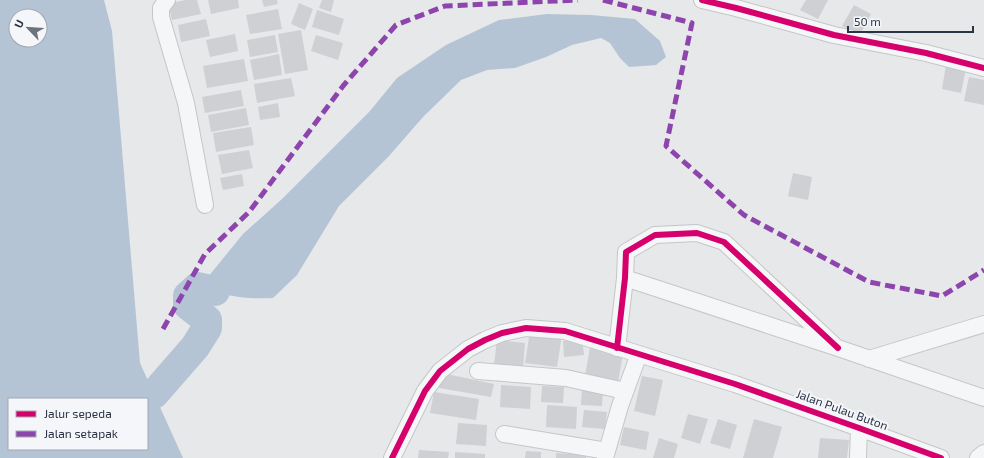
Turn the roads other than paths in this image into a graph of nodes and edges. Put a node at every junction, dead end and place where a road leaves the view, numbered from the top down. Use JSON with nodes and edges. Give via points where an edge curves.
{"nodes":[{"id":1,"x":166,"y":0,"type":"edge"},
{"id":2,"x":702,"y":0,"type":"edge"},
{"id":3,"x":984,"y":68,"type":"edge"},
{"id":4,"x":205,"y":205,"type":"dead end"},
{"id":5,"x":624,"y":278,"type":"junction"},
{"id":6,"x":981,"y":328,"type":"edge"},
{"id":7,"x":617,"y":348,"type":"junction"},
{"id":8,"x":838,"y":348,"type":"junction"},
{"id":9,"x":639,"y":354,"type":"junction"},
{"id":10,"x":869,"y":359,"type":"junction"},
{"id":11,"x":478,"y":371,"type":"dead end"},
{"id":12,"x":625,"y":391,"type":"junction"},
{"id":13,"x":984,"y":398,"type":"edge"},
{"id":14,"x":859,"y":428,"type":"junction"},
{"id":15,"x":504,"y":434,"type":"dead end"},
{"id":16,"x":984,"y":453,"type":"edge"},
{"id":17,"x":606,"y":454,"type":"edge"},
{"id":18,"x":392,"y":458,"type":"edge"},
{"id":19,"x":858,"y":458,"type":"edge"},
{"id":20,"x":941,"y":458,"type":"edge"},
{"id":21,"x":978,"y":458,"type":"edge"}],
"edges":[{"from":1,"to":4,"type":"street","via":[[161,8],[161,17],[186,103]]},
{"from":2,"to":3,"type":"street","via":[[834,35],[926,53]]},
{"from":5,"to":7,"type":"street"},
{"from":5,"to":8,"type":"street"},
{"from":5,"to":8,"type":"street","via":[[626,252],[655,235],[696,233],[724,242]]},
{"from":6,"to":10,"type":"street"},
{"from":7,"to":9,"type":"street","name":"Jalan Pulau Buton"},
{"from":7,"to":18,"type":"street","name":"Jalan Pulau Buton","via":[[565,331],[526,328],[485,340],[468,349],[440,371],[425,391]]},
{"from":8,"to":10,"type":"street"},
{"from":9,"to":12,"type":"street"},
{"from":9,"to":14,"type":"street","name":"Jalan Pulau Buton","via":[[736,384]]},
{"from":10,"to":13,"type":"street"},
{"from":11,"to":12,"type":"street","via":[[566,378]]},
{"from":12,"to":17,"type":"street"},
{"from":14,"to":19,"type":"street"},
{"from":14,"to":20,"type":"street","name":"Jalan Pulau Buton"},
{"from":15,"to":17,"type":"street"},
{"from":16,"to":21,"type":"street"}]}
